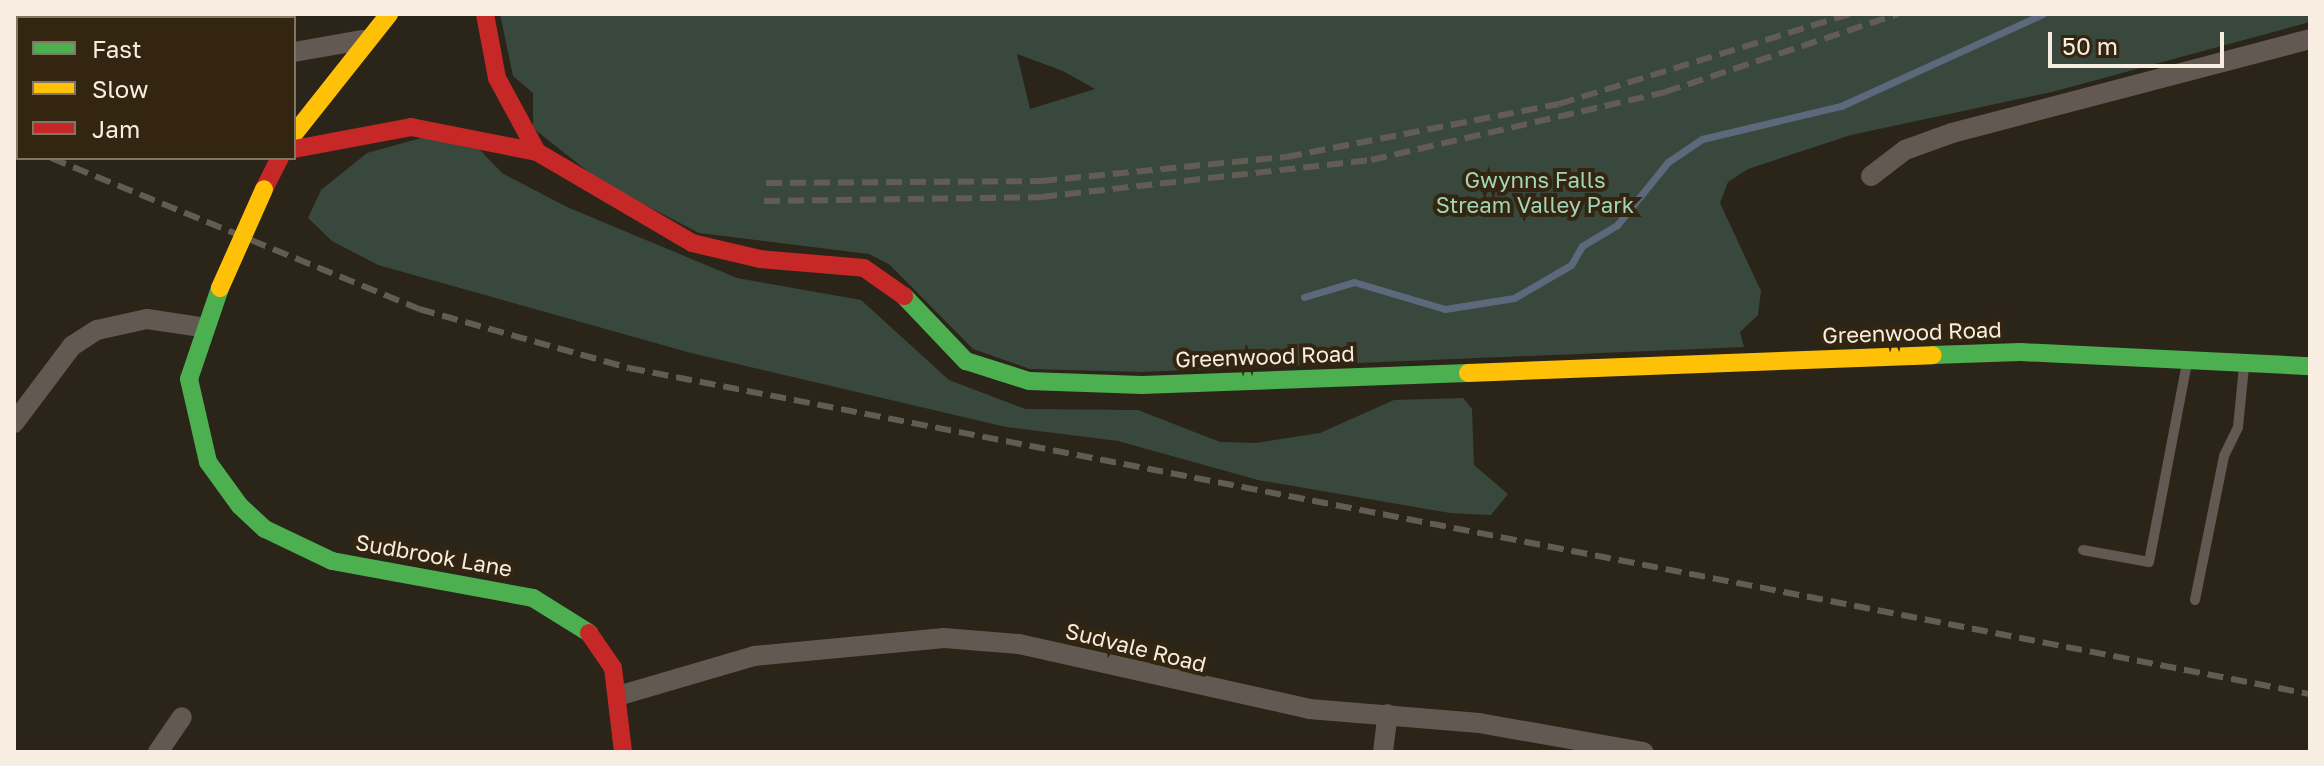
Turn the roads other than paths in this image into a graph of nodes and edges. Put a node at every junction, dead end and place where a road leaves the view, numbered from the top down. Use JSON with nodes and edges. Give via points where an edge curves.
{"nodes":[{"id":1,"x":389,"y":14,"type":"edge"},
{"id":2,"x":485,"y":14,"type":"edge"},
{"id":3,"x":2310,"y":39,"type":"edge"},
{"id":4,"x":363,"y":40,"type":"junction"},
{"id":5,"x":296,"y":52,"type":"edge"},
{"id":6,"x":296,"y":131,"type":"edge"},
{"id":7,"x":296,"y":149,"type":"edge"},
{"id":8,"x":537,"y":152,"type":"junction"},
{"id":9,"x":279,"y":160,"type":"edge"},
{"id":10,"x":1871,"y":176,"type":"dead end"},
{"id":11,"x":201,"y":327,"type":"junction"},
{"id":12,"x":2188,"y":358,"type":"junction"},
{"id":13,"x":2244,"y":361,"type":"junction"},
{"id":14,"x":2310,"y":366,"type":"edge"},
{"id":15,"x":14,"y":423,"type":"edge"},
{"id":16,"x":2083,"y":550,"type":"dead end"},
{"id":17,"x":2195,"y":600,"type":"dead end"},
{"id":18,"x":621,"y":695,"type":"junction"},
{"id":19,"x":1388,"y":714,"type":"junction"},
{"id":20,"x":182,"y":717,"type":"dead end"},
{"id":21,"x":1609,"y":749,"type":"edge"},
{"id":22,"x":158,"y":752,"type":"edge"},
{"id":23,"x":623,"y":752,"type":"edge"},
{"id":24,"x":1383,"y":752,"type":"edge"},
{"id":25,"x":1643,"y":752,"type":"edge"}],
"edges":[{"from":1,"to":4,"type":"street"},
{"from":2,"to":8,"type":"street","via":[[497,78]]},
{"from":3,"to":10,"type":"street","via":[[1952,133],[1905,150]]},
{"from":4,"to":5,"type":"street"},
{"from":4,"to":6,"type":"street"},
{"from":7,"to":8,"type":"street","name":"Greenwood Road","via":[[411,127]]},
{"from":8,"to":12,"type":"street","name":"Greenwood Road","via":[[692,243],[760,259],[864,268],[898,290],[966,361],[1029,381],[1142,385],[2020,352]]},
{"from":9,"to":11,"type":"street","name":"Sudbrook Lane","bridge":true},
{"from":11,"to":15,"type":"street","via":[[147,319],[97,330],[72,346]]},
{"from":11,"to":18,"type":"street","name":"Sudbrook Lane","via":[[189,379],[198,436],[221,483],[265,529],[332,561],[492,588],[559,609],[600,643]]},
{"from":12,"to":13,"type":"street","name":"Greenwood Road"},
{"from":12,"to":16,"type":"lane","via":[[2149,562]]},
{"from":13,"to":14,"type":"street","name":"Greenwood Road"},
{"from":13,"to":17,"type":"lane","via":[[2238,427],[2224,456]]},
{"from":18,"to":19,"type":"street","name":"Sudvale Road","via":[[754,656],[944,638],[1019,644],[1309,709]]},
{"from":18,"to":23,"type":"street","name":"Sudbrook Lane"},
{"from":19,"to":21,"type":"street","name":"Sudvale Road"},
{"from":19,"to":24,"type":"street"},
{"from":20,"to":22,"type":"street"},
{"from":21,"to":25,"type":"street","name":"Sudvale Road"}]}
